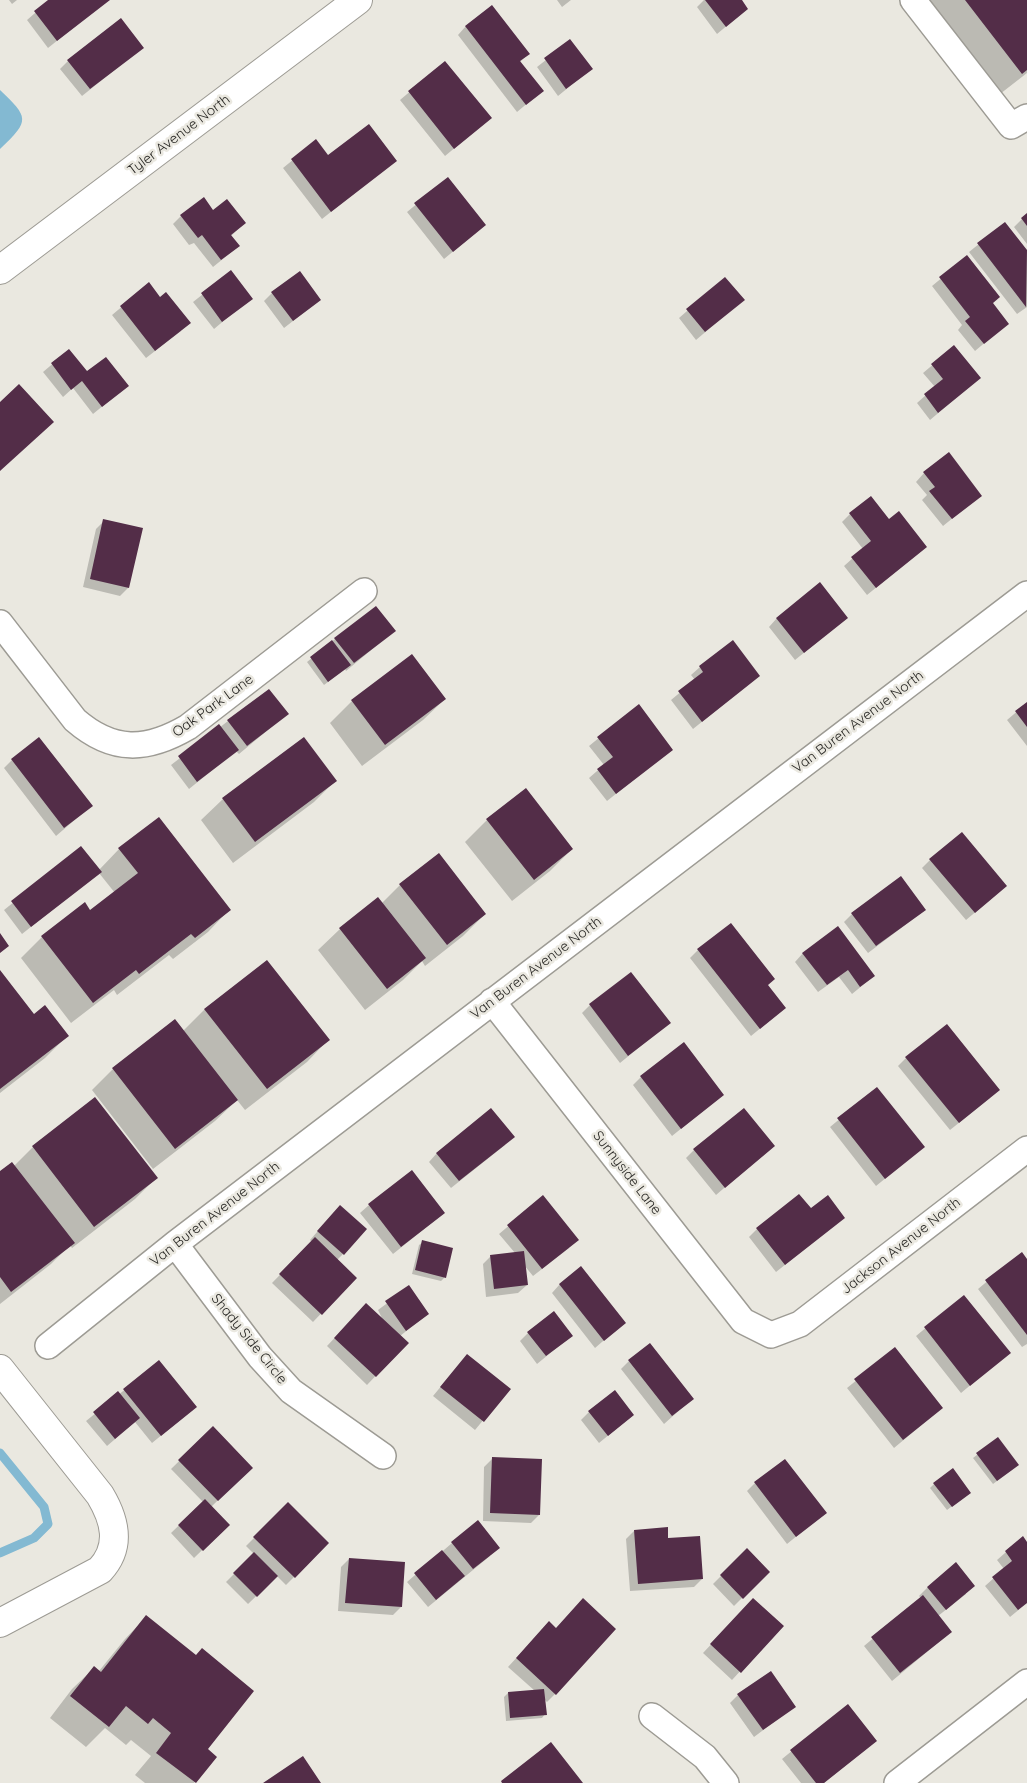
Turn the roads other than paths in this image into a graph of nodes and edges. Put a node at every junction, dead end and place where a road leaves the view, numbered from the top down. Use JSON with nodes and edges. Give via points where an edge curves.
{"nodes":[{"id":1,"x":358,"y":0,"type":"edge"},
{"id":2,"x":913,"y":0,"type":"edge"},
{"id":3,"x":1019,"y":121,"type":"edge"},
{"id":4,"x":0,"y":270,"type":"edge"},
{"id":5,"x":364,"y":591,"type":"dead end"},
{"id":6,"x":1027,"y":594,"type":"edge"},
{"id":7,"x":0,"y":624,"type":"edge"},
{"id":8,"x":492,"y":1001,"type":"junction"},
{"id":9,"x":1027,"y":1149,"type":"edge"},
{"id":10,"x":175,"y":1244,"type":"junction"},
{"id":11,"x":771,"y":1335,"type":"joint"},
{"id":12,"x":48,"y":1346,"type":"dead end"},
{"id":13,"x":0,"y":1369,"type":"edge"},
{"id":14,"x":383,"y":1456,"type":"dead end"},
{"id":15,"x":0,"y":1623,"type":"edge"},
{"id":16,"x":1027,"y":1682,"type":"edge"},
{"id":17,"x":652,"y":1716,"type":"dead end"},
{"id":18,"x":726,"y":1783,"type":"edge"},
{"id":19,"x":897,"y":1783,"type":"edge"}],
"edges":[{"from":1,"to":4,"type":"street","name":"Tyler Avenue North"},
{"from":2,"to":3,"type":"street"},
{"from":5,"to":7,"type":"street","name":"Oak Park Lane","via":[[188,727],[171,737],[143,746],[125,746],[87,731]]},
{"from":6,"to":8,"type":"street","name":"Van Buren Avenue North"},
{"from":8,"to":10,"type":"street","name":"Van Buren Avenue North"},
{"from":8,"to":11,"type":"street","name":"Sunnyside Lane","via":[[743,1321]]},
{"from":9,"to":11,"type":"street","name":"Jackson Avenue North","via":[[800,1324]]},
{"from":10,"to":12,"type":"street","name":"Van Buren Avenue North"},
{"from":10,"to":14,"type":"street","name":"Shady Side Circle","via":[[260,1357],[291,1391]]},
{"from":13,"to":15,"type":"street","via":[[100,1495],[111,1513],[115,1528],[109,1560],[100,1570]]},
{"from":16,"to":19,"type":"street"},
{"from":17,"to":18,"type":"street","via":[[706,1757]]}]}
